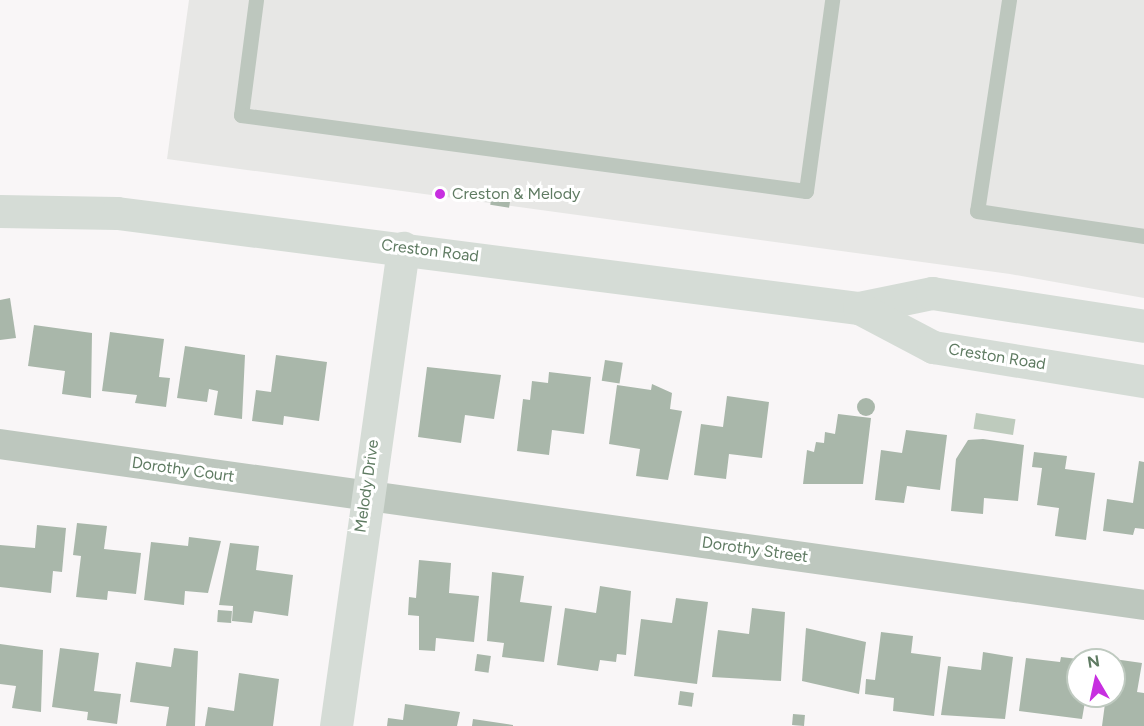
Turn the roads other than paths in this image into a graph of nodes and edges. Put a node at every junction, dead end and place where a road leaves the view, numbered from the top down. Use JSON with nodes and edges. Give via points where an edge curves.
{"nodes":[{"id":1,"x":256,"y":0,"type":"edge"},
{"id":2,"x":832,"y":0,"type":"edge"},
{"id":3,"x":1009,"y":0,"type":"edge"},
{"id":4,"x":0,"y":211,"type":"edge"},
{"id":5,"x":1144,"y":236,"type":"edge"},
{"id":6,"x":403,"y":248,"type":"junction"},
{"id":7,"x":859,"y":308,"type":"junction"},
{"id":8,"x":1144,"y":326,"type":"edge"},
{"id":9,"x":1144,"y":381,"type":"edge"},
{"id":10,"x":0,"y":444,"type":"edge"},
{"id":11,"x":365,"y":496,"type":"junction"},
{"id":12,"x":1144,"y":605,"type":"edge"},
{"id":13,"x":336,"y":726,"type":"edge"}],
"edges":[{"from":1,"to":2,"type":"lane","via":[[241,115],[806,191]]},
{"from":3,"to":5,"type":"lane","via":[[976,211]]},
{"from":4,"to":6,"type":"main road","name":"Creston Road","via":[[117,213]]},
{"from":6,"to":7,"type":"main road","name":"Creston Road"},
{"from":6,"to":11,"type":"main road","name":"Melody Drive"},
{"from":7,"to":8,"type":"main road","name":"Creston Road","via":[[932,293]]},
{"from":7,"to":9,"type":"main road","name":"Creston Road","via":[[933,347]]},
{"from":10,"to":11,"type":"street","name":"Dorothy Court"},
{"from":11,"to":12,"type":"street","name":"Dorothy Street"},
{"from":11,"to":13,"type":"main road","name":"Melody Drive"}]}
